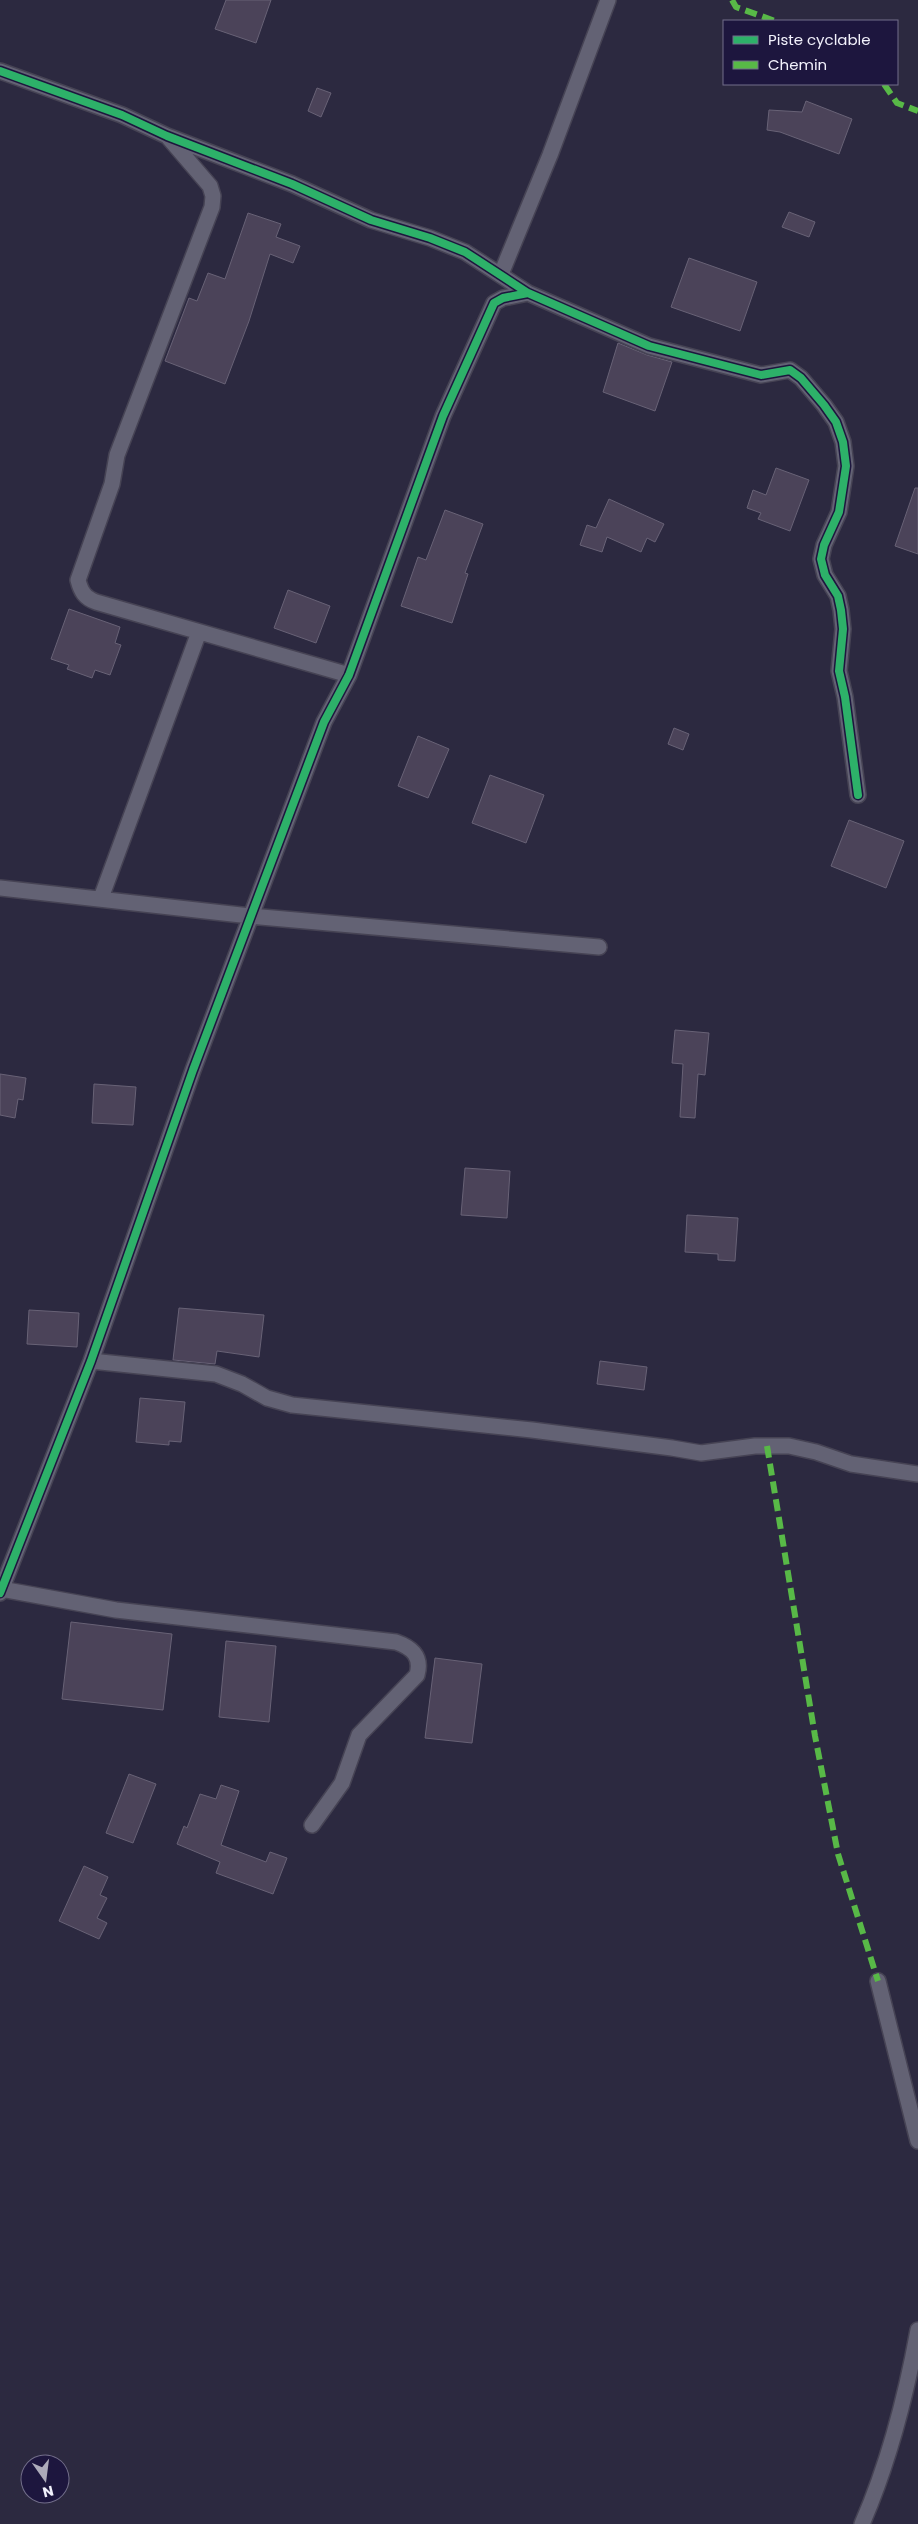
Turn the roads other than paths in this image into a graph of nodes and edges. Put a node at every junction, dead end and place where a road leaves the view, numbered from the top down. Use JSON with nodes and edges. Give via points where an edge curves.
{"nodes":[{"id":1,"x":608,"y":0,"type":"edge"},
{"id":2,"x":0,"y":71,"type":"edge"},
{"id":3,"x":167,"y":136,"type":"junction"},
{"id":4,"x":501,"y":274,"type":"junction"},
{"id":5,"x":528,"y":293,"type":"junction"},
{"id":6,"x":199,"y":632,"type":"junction"},
{"id":7,"x":349,"y":675,"type":"junction"},
{"id":8,"x":858,"y":795,"type":"dead end"},
{"id":9,"x":0,"y":888,"type":"edge"},
{"id":10,"x":100,"y":898,"type":"junction"},
{"id":11,"x":250,"y":916,"type":"junction"},
{"id":12,"x":599,"y":947,"type":"dead end"},
{"id":13,"x":91,"y":1361,"type":"junction"},
{"id":14,"x":918,"y":1474,"type":"edge"},
{"id":15,"x":1,"y":1591,"type":"edge"},
{"id":16,"x":312,"y":1825,"type":"dead end"},
{"id":17,"x":878,"y":1982,"type":"dead end"},
{"id":18,"x":918,"y":2141,"type":"edge"},
{"id":19,"x":918,"y":2330,"type":"edge"},
{"id":20,"x":912,"y":2397,"type":"edge"},
{"id":21,"x":862,"y":2524,"type":"edge"}],
"edges":[{"from":1,"to":4,"type":"street"},
{"from":2,"to":3,"type":"street","via":[[122,115]]},
{"from":3,"to":4,"type":"street","via":[[292,184],[371,220],[465,252]]},
{"from":3,"to":6,"type":"street","via":[[210,186],[212,207],[117,455],[112,484],[78,580],[80,590],[88,599]]},
{"from":4,"to":5,"type":"street"},
{"from":5,"to":7,"type":"street","via":[[494,303],[443,416]]},
{"from":5,"to":8,"type":"street","via":[[649,346],[760,375],[790,370],[802,378],[836,422],[846,466],[839,512],[821,559],[841,610],[839,671]]},
{"from":6,"to":7,"type":"street"},
{"from":6,"to":10,"type":"street"},
{"from":7,"to":11,"type":"street","via":[[324,722]]},
{"from":9,"to":10,"type":"street"},
{"from":10,"to":11,"type":"street"},
{"from":11,"to":12,"type":"street"},
{"from":11,"to":13,"type":"street"},
{"from":13,"to":14,"type":"street","via":[[216,1374],[268,1398],[292,1405],[532,1430],[701,1453],[755,1446],[789,1446],[852,1464]]},
{"from":13,"to":15,"type":"street"},
{"from":15,"to":16,"type":"street","via":[[116,1610],[396,1642],[408,1646],[417,1655],[417,1675],[359,1735],[342,1783]]},
{"from":17,"to":18,"type":"street"},
{"from":19,"to":20,"type":"street"},
{"from":20,"to":21,"type":"street"}]}
